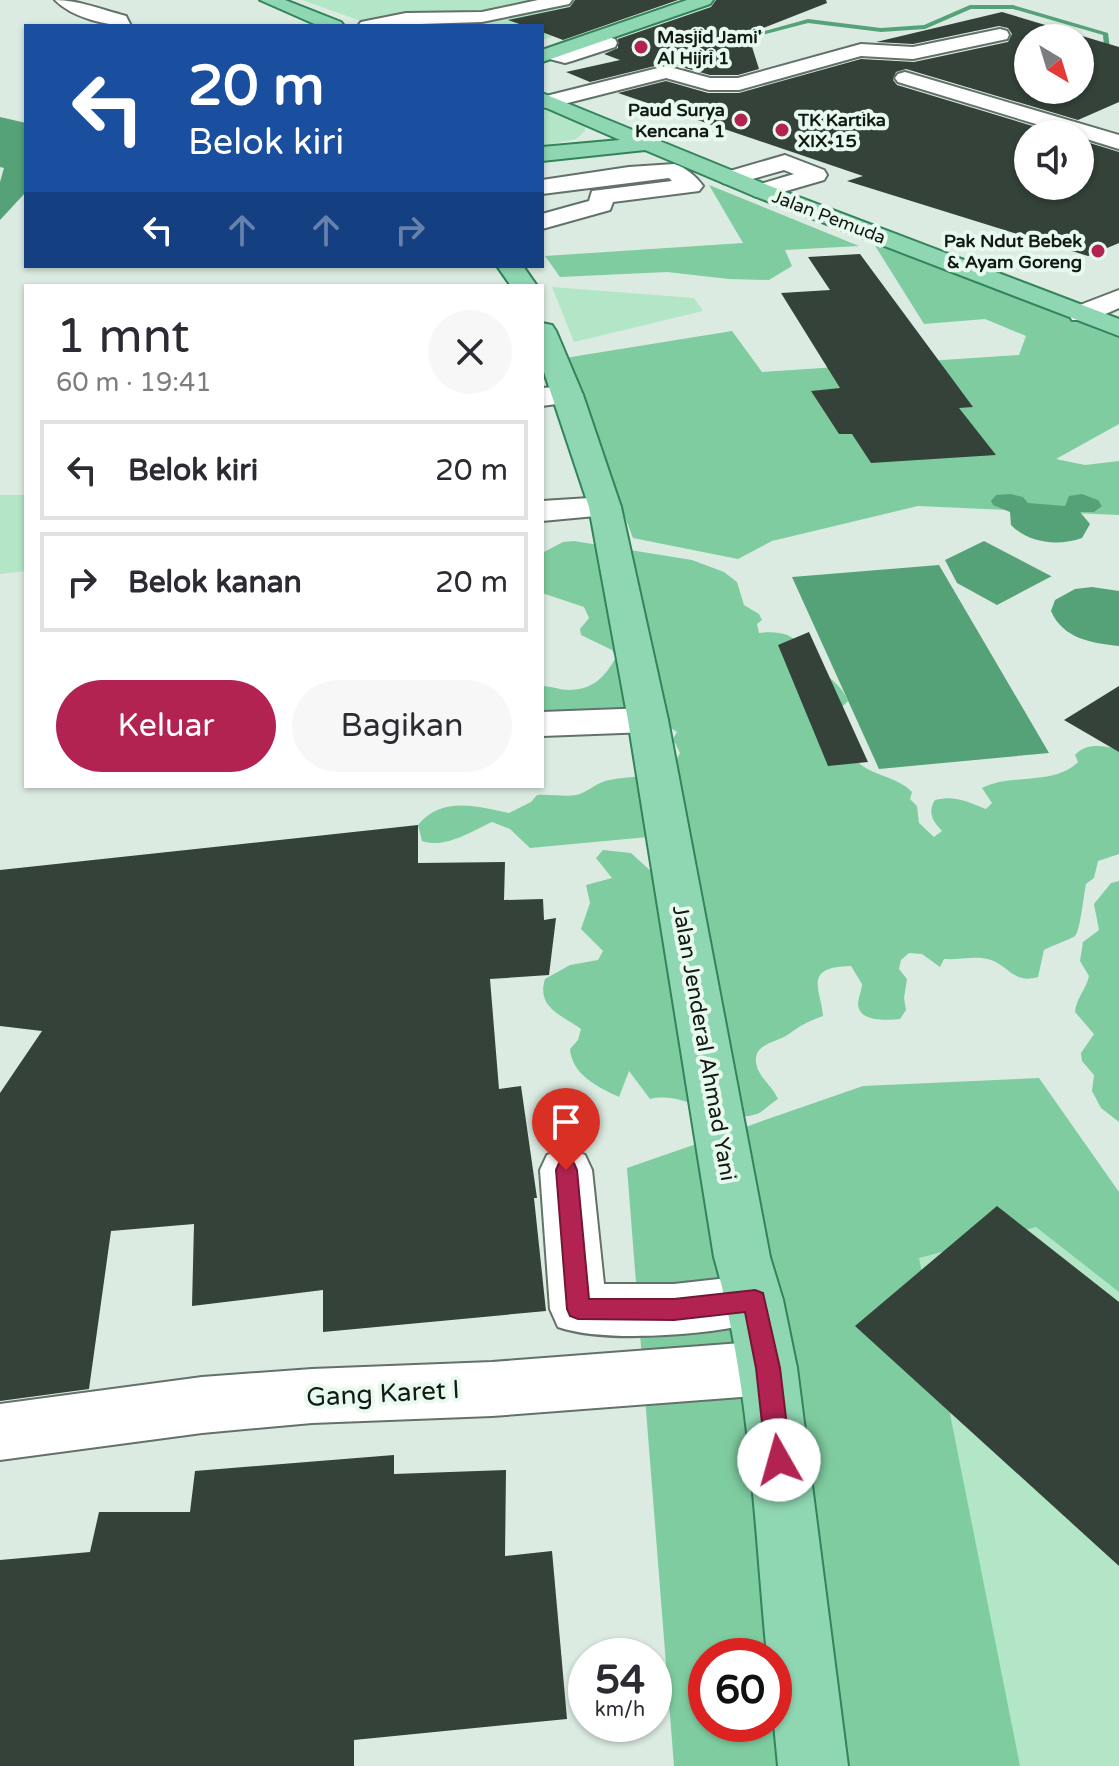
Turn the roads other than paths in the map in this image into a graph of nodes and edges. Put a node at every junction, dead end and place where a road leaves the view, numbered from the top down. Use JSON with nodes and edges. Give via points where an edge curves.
{"nodes":[{"id":1,"x":64,"y":0,"type":"edge"},
{"id":2,"x":269,"y":0,"type":"edge"},
{"id":3,"x":563,"y":0,"type":"edge"},
{"id":4,"x":680,"y":0,"type":"edge"},
{"id":5,"x":704,"y":0,"type":"edge"},
{"id":6,"x":121,"y":24,"type":"edge"},
{"id":7,"x":330,"y":24,"type":"edge"},
{"id":8,"x":377,"y":24,"type":"edge"},
{"id":9,"x":1000,"y":35,"type":"dead end"},
{"id":10,"x":608,"y":43,"type":"dead end"},
{"id":11,"x":555,"y":54,"type":"edge"},
{"id":12,"x":905,"y":78,"type":"dead end"},
{"id":13,"x":620,"y":88,"type":"dead end"},
{"id":14,"x":548,"y":102,"type":"edge"},
{"id":15,"x":1119,"y":142,"type":"edge"},
{"id":16,"x":649,"y":144,"type":"junction"},
{"id":17,"x":544,"y":154,"type":"edge"},
{"id":18,"x":675,"y":163,"type":"junction"},
{"id":19,"x":731,"y":178,"type":"junction"},
{"id":20,"x":548,"y":186,"type":"edge"},
{"id":21,"x":762,"y":191,"type":"junction"},
{"id":22,"x":602,"y":205,"type":"junction"},
{"id":23,"x":544,"y":221,"type":"edge"},
{"id":24,"x":1119,"y":298,"type":"edge"},
{"id":25,"x":1082,"y":314,"type":"junction"},
{"id":26,"x":1119,"y":328,"type":"edge"},
{"id":27,"x":544,"y":341,"type":"edge"},
{"id":28,"x":555,"y":396,"type":"edge"},
{"id":29,"x":605,"y":507,"type":"junction"},
{"id":30,"x":544,"y":511,"type":"edge"},
{"id":31,"x":648,"y":720,"type":"junction"},
{"id":32,"x":544,"y":724,"type":"edge"},
{"id":33,"x":566,"y":1170,"type":"dead end"},
{"id":34,"x":755,"y":1300,"type":"junction"},
{"id":35,"x":768,"y":1368,"type":"junction"},
{"id":36,"x":0,"y":1432,"type":"edge"},
{"id":37,"x":813,"y":1766,"type":"edge"}],
"edges":[{"from":1,"to":6,"type":"street"},
{"from":2,"to":7,"type":"main road"},
{"from":3,"to":8,"type":"street","via":[[482,17],[406,18]]},
{"from":4,"to":11,"type":"main road"},
{"from":5,"to":11,"type":"main road"},
{"from":9,"to":14,"type":"street","via":[[904,53],[861,50],[739,84],[709,84],[666,72]]},
{"from":10,"to":11,"type":"street"},
{"from":12,"to":15,"type":"street"},
{"from":13,"to":14,"type":"street"},
{"from":14,"to":16,"type":"main road","name":"Jalan Pemuda"},
{"from":16,"to":17,"type":"main road"},
{"from":16,"to":18,"type":"main road","name":"Jalan Pemuda"},
{"from":18,"to":19,"type":"main road","name":"Jalan Pemuda"},
{"from":18,"to":20,"type":"street"},
{"from":18,"to":22,"type":"street","via":[[691,186],[600,196]]},
{"from":19,"to":21,"type":"main road","name":"Jalan Pemuda"},
{"from":19,"to":21,"type":"street","via":[[785,162],[816,175]]},
{"from":20,"to":22,"type":"street"},
{"from":21,"to":25,"type":"main road","name":"Jalan Pemuda"},
{"from":22,"to":23,"type":"street"},
{"from":24,"to":25,"type":"street"},
{"from":25,"to":26,"type":"main road","name":"Jalan Pemuda"},
{"from":27,"to":28,"type":"main road","name":"Jalan Jenderal Ahmad Yani"},
{"from":28,"to":29,"type":"main road","name":"Jalan Jenderal Ahmad Yani"},
{"from":29,"to":30,"type":"street"},
{"from":29,"to":31,"type":"main road","name":"Jalan Jenderal Ahmad Yani"},
{"from":31,"to":32,"type":"street"},
{"from":31,"to":34,"type":"main road","name":"Jalan Jenderal Ahmad Yani","via":[[742,1257]]},
{"from":33,"to":34,"type":"street","via":[[578,1309],[674,1309]]},
{"from":34,"to":35,"type":"main road","name":"Jalan Jenderal Ahmad Yani"},
{"from":35,"to":36,"type":"street","name":"Gang Karet I","via":[[202,1405]]},
{"from":35,"to":37,"type":"main road","name":"Jalan Jenderal Ahmad Yani"}]}
